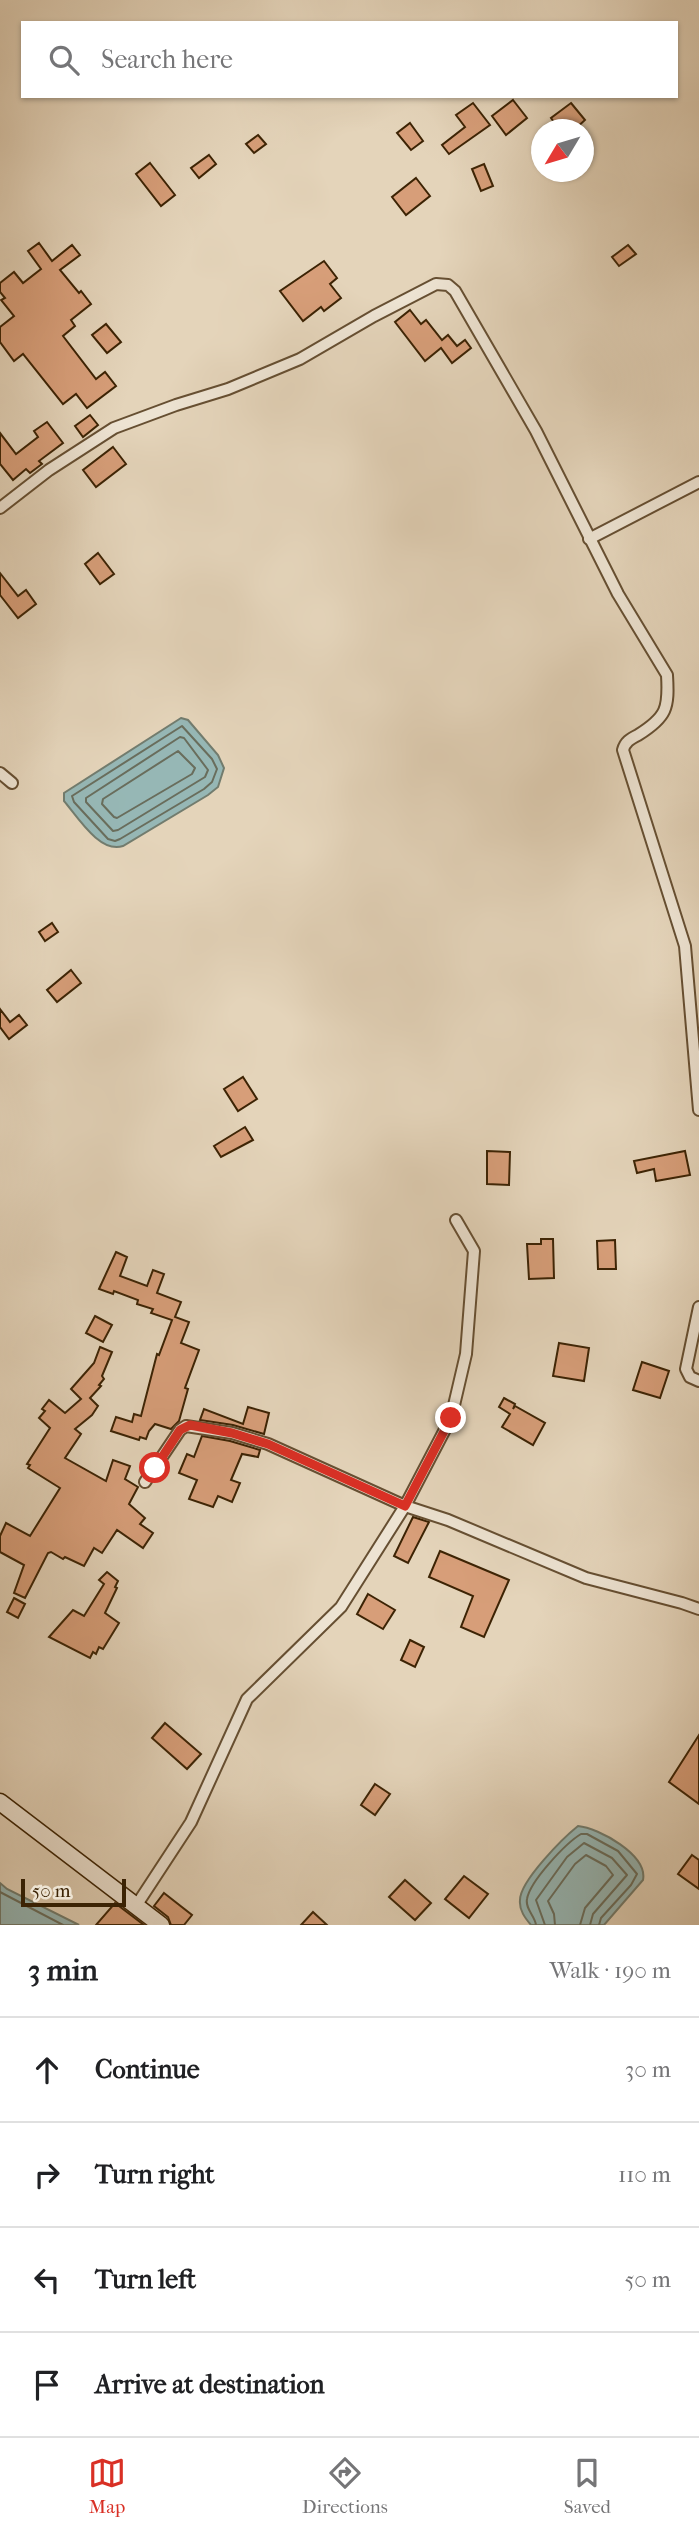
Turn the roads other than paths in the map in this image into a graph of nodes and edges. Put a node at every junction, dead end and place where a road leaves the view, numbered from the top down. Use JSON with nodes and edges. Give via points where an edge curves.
{"nodes":[{"id":1,"x":699,"y":482,"type":"edge"},
{"id":2,"x":0,"y":508,"type":"edge"},
{"id":3,"x":589,"y":539,"type":"junction"},
{"id":4,"x":0,"y":773,"type":"edge"},
{"id":5,"x":12,"y":783,"type":"dead end"},
{"id":6,"x":699,"y":1110,"type":"edge"},
{"id":7,"x":456,"y":1220,"type":"dead end"},
{"id":8,"x":699,"y":1307,"type":"edge"},
{"id":9,"x":699,"y":1381,"type":"edge"},
{"id":10,"x":145,"y":1482,"type":"dead end"},
{"id":11,"x":405,"y":1506,"type":"junction"},
{"id":12,"x":699,"y":1609,"type":"edge"},
{"id":13,"x":0,"y":1802,"type":"edge"},
{"id":14,"x":136,"y":1906,"type":"junction"},
{"id":15,"x":161,"y":1925,"type":"edge"}],
"edges":[{"from":1,"to":3,"type":"street"},
{"from":2,"to":3,"type":"street","via":[[114,428],[300,359],[442,283],[455,291],[536,431]]},
{"from":3,"to":6,"type":"street","via":[[667,675],[667,707],[660,721],[628,741],[623,750],[685,946]]},
{"from":4,"to":5,"type":"street"},
{"from":7,"to":11,"type":"street","via":[[474,1251],[466,1354],[451,1418]]},
{"from":8,"to":9,"type":"street","via":[[686,1369]]},
{"from":10,"to":11,"type":"street","via":[[180,1430],[190,1425],[268,1444]]},
{"from":11,"to":12,"type":"street","via":[[586,1578]]},
{"from":11,"to":14,"type":"street","via":[[341,1607],[247,1699],[191,1822]]},
{"from":13,"to":14,"type":"main road"},
{"from":14,"to":15,"type":"main road"}]}
